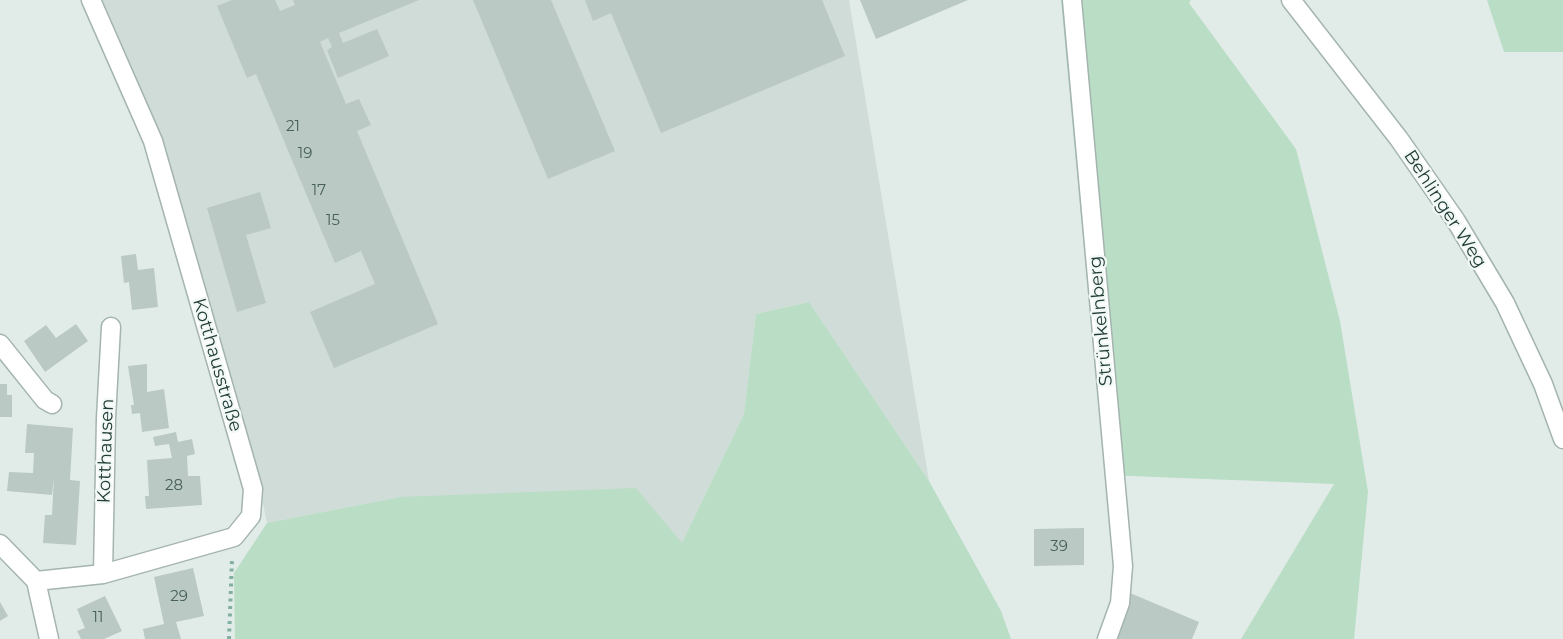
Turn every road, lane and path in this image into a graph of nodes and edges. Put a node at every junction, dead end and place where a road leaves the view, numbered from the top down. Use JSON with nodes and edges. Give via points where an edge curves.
{"nodes":[{"id":1,"x":91,"y":0,"type":"edge"},
{"id":2,"x":1072,"y":0,"type":"edge"},
{"id":3,"x":1291,"y":0,"type":"edge"},
{"id":4,"x":111,"y":327,"type":"dead end"},
{"id":5,"x":0,"y":344,"type":"edge"},
{"id":6,"x":52,"y":404,"type":"dead end"},
{"id":7,"x":1563,"y":439,"type":"edge"},
{"id":8,"x":234,"y":537,"type":"junction"},
{"id":9,"x":0,"y":543,"type":"edge"},
{"id":10,"x":104,"y":574,"type":"junction"},
{"id":11,"x":36,"y":581,"type":"junction"},
{"id":12,"x":49,"y":639,"type":"edge"},
{"id":13,"x":229,"y":639,"type":"edge"},
{"id":14,"x":1107,"y":639,"type":"edge"}],
"edges":[{"from":1,"to":8,"type":"street","name":"Kotthausstraße","via":[[153,141],[253,489],[251,516]]},
{"from":2,"to":14,"type":"street","name":"Strünkelnberg","via":[[1123,566],[1120,603]]},
{"from":3,"to":7,"type":"street","name":"Behlinger Weg","via":[[1399,139],[1456,221],[1505,303],[1543,384]]},
{"from":4,"to":10,"type":"street","name":"Kotthausen"},
{"from":5,"to":6,"type":"street"},
{"from":8,"to":10,"type":"street"},
{"from":8,"to":13,"type":"path"},
{"from":9,"to":11,"type":"street"},
{"from":10,"to":11,"type":"street"},
{"from":11,"to":12,"type":"street"}]}
